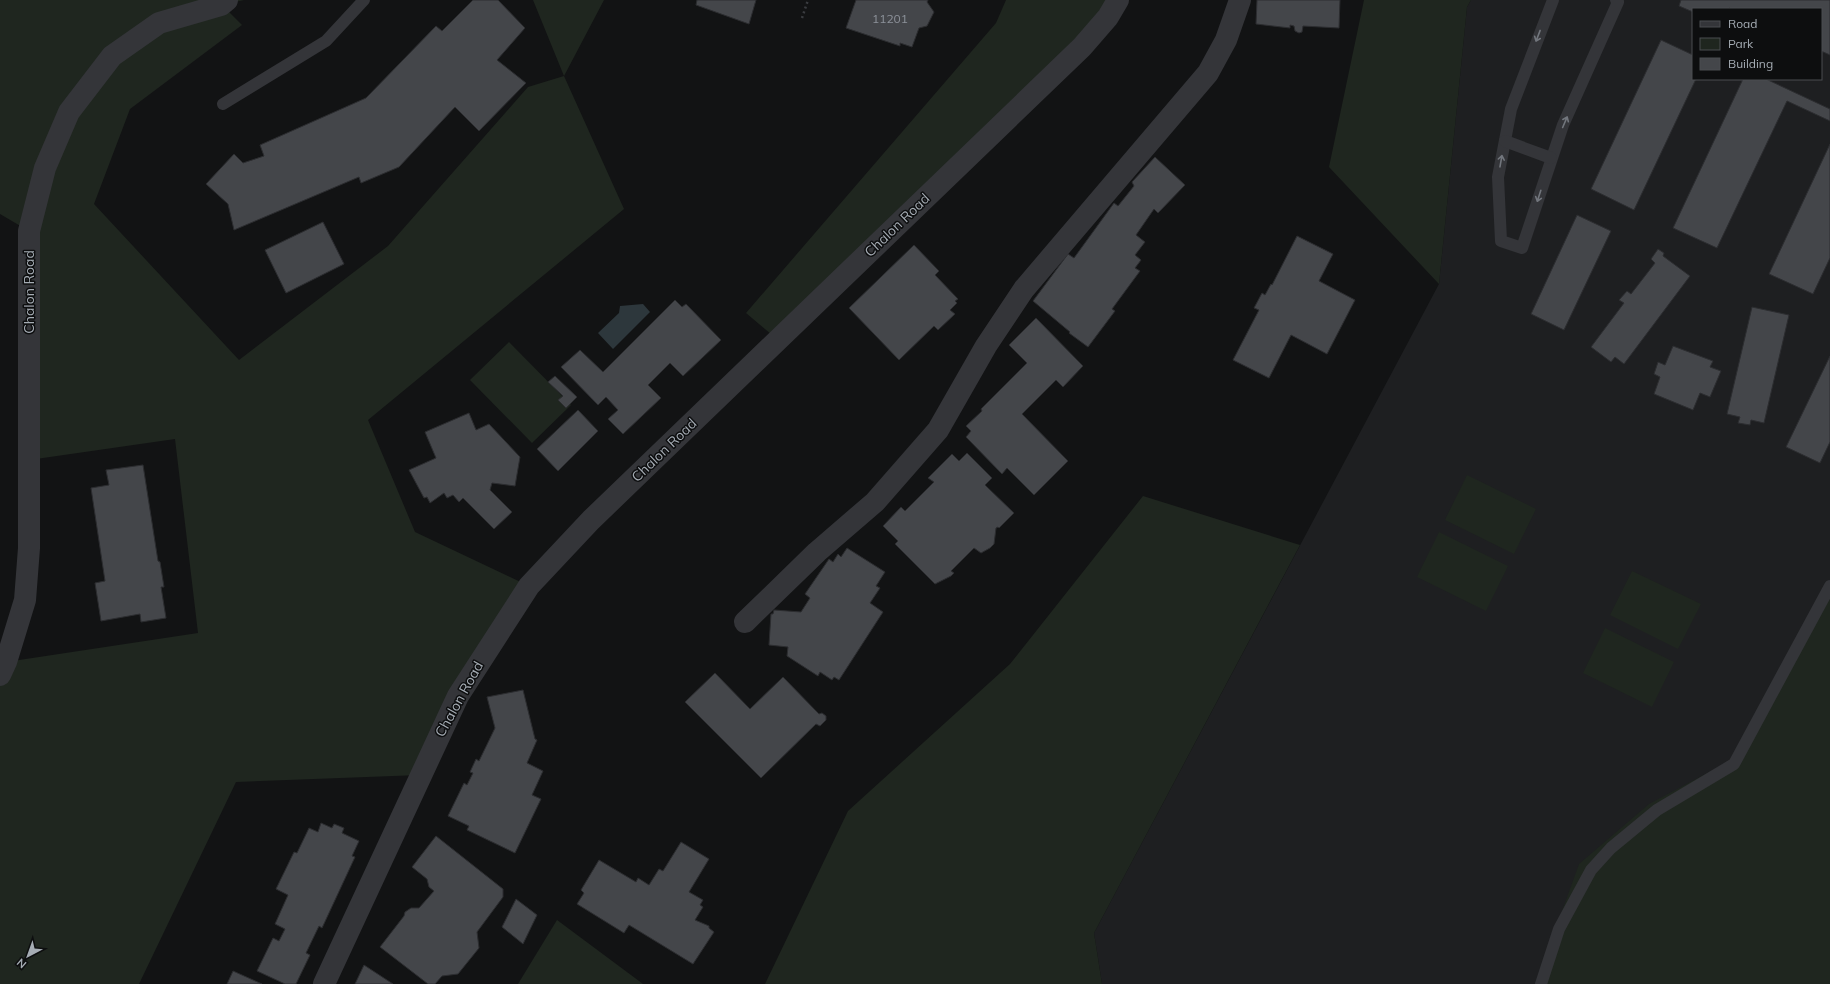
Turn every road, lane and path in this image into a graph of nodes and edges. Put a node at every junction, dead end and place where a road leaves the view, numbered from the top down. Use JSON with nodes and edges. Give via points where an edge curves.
{"nodes":[{"id":1,"x":244,"y":0,"type":"edge"},
{"id":2,"x":364,"y":0,"type":"edge"},
{"id":3,"x":808,"y":0,"type":"edge"},
{"id":4,"x":1118,"y":0,"type":"edge"},
{"id":5,"x":1240,"y":0,"type":"edge"},
{"id":6,"x":1553,"y":0,"type":"edge"},
{"id":7,"x":1616,"y":0,"type":"edge"},
{"id":8,"x":224,"y":2,"type":"edge"},
{"id":9,"x":802,"y":18,"type":"dead end"},
{"id":10,"x":223,"y":104,"type":"dead end"},
{"id":11,"x":1505,"y":141,"type":"junction"},
{"id":12,"x":1551,"y":158,"type":"junction"},
{"id":13,"x":1830,"y":586,"type":"edge"},
{"id":14,"x":745,"y":622,"type":"dead end"},
{"id":15,"x":0,"y":675,"type":"edge"},
{"id":16,"x":324,"y":984,"type":"edge"},
{"id":17,"x":1541,"y":984,"type":"edge"}],
"edges":[{"from":1,"to":8,"type":"street","name":"Chalon Road"},
{"from":2,"to":10,"type":"lane","via":[[326,41]]},
{"from":3,"to":9,"type":"path"},
{"from":4,"to":16,"type":"street","name":"Chalon Road","via":[[1108,17],[1082,47],[591,520],[529,586],[458,696]]},
{"from":5,"to":14,"type":"street","via":[[1226,40],[1208,73],[1024,289],[986,346],[938,430],[875,502],[817,552]]},
{"from":6,"to":11,"type":"lane","one_way":true,"via":[[1511,108]]},
{"from":12,"to":7,"type":"lane","one_way":true,"via":[[1618,2]]},
{"from":8,"to":15,"type":"street","name":"Chalon Road","via":[[159,23],[112,56],[69,112],[45,168],[29,231],[29,548],[25,600]]},
{"from":11,"to":12,"type":"lane"},
{"from":12,"to":11,"type":"lane","one_way":true,"via":[[1522,248],[1501,241],[1498,177]]},
{"from":13,"to":17,"type":"lane","via":[[1734,764],[1657,810],[1611,848],[1591,870],[1559,929]]}]}
